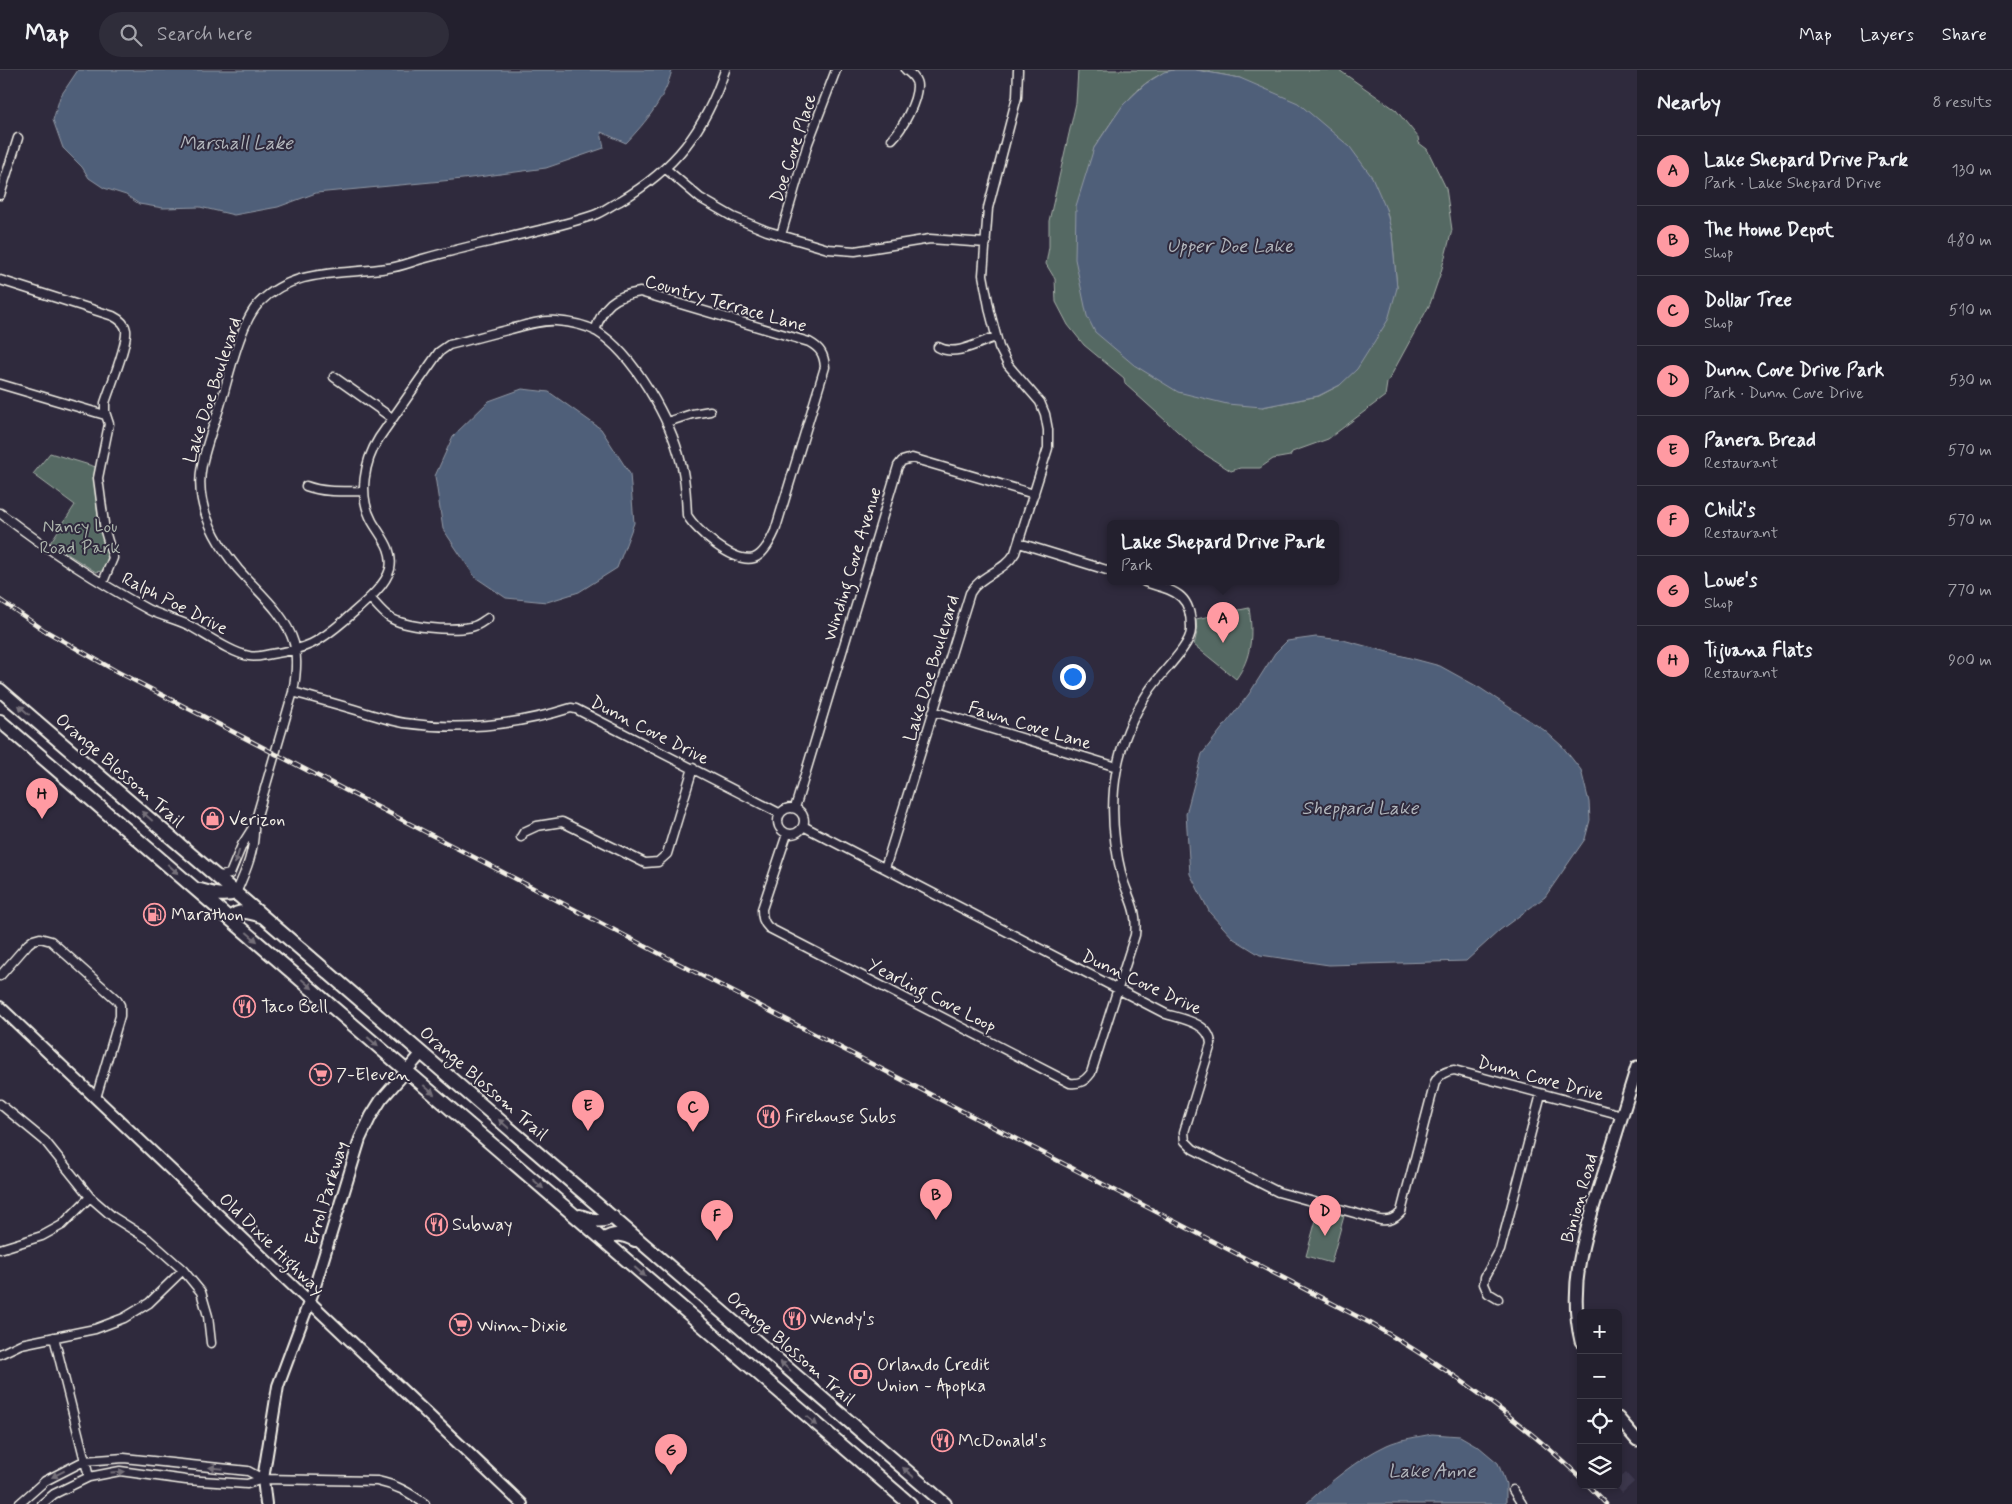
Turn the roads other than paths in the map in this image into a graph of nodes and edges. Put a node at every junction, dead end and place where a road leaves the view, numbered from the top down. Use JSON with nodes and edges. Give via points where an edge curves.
{"nodes":[{"id":1,"x":725,"y":70,"type":"edge"},
{"id":2,"x":836,"y":70,"type":"edge"},
{"id":3,"x":906,"y":70,"type":"edge"},
{"id":4,"x":1018,"y":70,"type":"edge"},
{"id":5,"x":18,"y":138,"type":"dead end"},
{"id":6,"x":892,"y":139,"type":"dead end"},
{"id":7,"x":666,"y":169,"type":"junction"},
{"id":8,"x":0,"y":195,"type":"edge"},
{"id":9,"x":780,"y":235,"type":"junction"},
{"id":10,"x":986,"y":242,"type":"junction"},
{"id":11,"x":0,"y":280,"type":"edge"},
{"id":12,"x":595,"y":331,"type":"junction"},
{"id":13,"x":995,"y":337,"type":"junction"},
{"id":14,"x":938,"y":347,"type":"dead end"},
{"id":15,"x":334,"y":377,"type":"dead end"},
{"id":16,"x":0,"y":384,"type":"edge"},
{"id":17,"x":710,"y":411,"type":"dead end"},
{"id":18,"x":105,"y":416,"type":"junction"},
{"id":19,"x":392,"y":418,"type":"junction"},
{"id":20,"x":667,"y":422,"type":"junction"},
{"id":21,"x":306,"y":486,"type":"dead end"},
{"id":22,"x":364,"y":491,"type":"junction"},
{"id":23,"x":1034,"y":494,"type":"junction"},
{"id":24,"x":0,"y":512,"type":"edge"},
{"id":25,"x":1019,"y":543,"type":"junction"},
{"id":26,"x":1107,"y":570,"type":"edge"},
{"id":27,"x":103,"y":582,"type":"junction"},
{"id":28,"x":1155,"y":585,"type":"edge"},
{"id":29,"x":370,"y":598,"type":"junction"},
{"id":30,"x":488,"y":618,"type":"dead end"},
{"id":31,"x":296,"y":651,"type":"junction"},
{"id":32,"x":0,"y":690,"type":"edge"},
{"id":33,"x":293,"y":692,"type":"junction"},
{"id":34,"x":934,"y":711,"type":"junction"},
{"id":35,"x":0,"y":721,"type":"edge"},
{"id":36,"x":1117,"y":767,"type":"junction"},
{"id":37,"x":693,"y":768,"type":"junction"},
{"id":38,"x":795,"y":808,"type":"junction"},
{"id":39,"x":779,"y":813,"type":"junction"},
{"id":40,"x":254,"y":826,"type":"junction"},
{"id":41,"x":803,"y":826,"type":"junction"},
{"id":42,"x":787,"y":834,"type":"junction"},
{"id":43,"x":521,"y":837,"type":"dead end"},
{"id":44,"x":885,"y":868,"type":"junction"},
{"id":45,"x":214,"y":874,"type":"junction"},
{"id":46,"x":195,"y":888,"type":"junction"},
{"id":47,"x":236,"y":893,"type":"junction"},
{"id":48,"x":230,"y":918,"type":"junction"},
{"id":49,"x":266,"y":918,"type":"junction"},
{"id":50,"x":0,"y":976,"type":"edge"},
{"id":51,"x":1117,"y":989,"type":"junction"},
{"id":52,"x":0,"y":1007,"type":"edge"},
{"id":53,"x":422,"y":1053,"type":"junction"},
{"id":54,"x":1637,"y":1067,"type":"edge"},
{"id":55,"x":407,"y":1071,"type":"junction"},
{"id":56,"x":1542,"y":1094,"type":"junction"},
{"id":57,"x":96,"y":1098,"type":"junction"},
{"id":58,"x":2,"y":1108,"type":"edge"},
{"id":59,"x":1622,"y":1116,"type":"junction"},
{"id":60,"x":90,"y":1197,"type":"junction"},
{"id":61,"x":573,"y":1214,"type":"junction"},
{"id":62,"x":613,"y":1217,"type":"junction"},
{"id":63,"x":603,"y":1240,"type":"junction"},
{"id":64,"x":642,"y":1242,"type":"junction"},
{"id":65,"x":0,"y":1249,"type":"edge"},
{"id":66,"x":183,"y":1270,"type":"junction"},
{"id":67,"x":1498,"y":1299,"type":"dead end"},
{"id":68,"x":309,"y":1301,"type":"junction"},
{"id":69,"x":1577,"y":1318,"type":"edge"},
{"id":70,"x":54,"y":1336,"type":"junction"},
{"id":71,"x":211,"y":1342,"type":"dead end"},
{"id":72,"x":0,"y":1354,"type":"edge"},
{"id":73,"x":1622,"y":1423,"type":"edge"},
{"id":74,"x":1637,"y":1440,"type":"edge"},
{"id":75,"x":84,"y":1460,"type":"junction"},
{"id":76,"x":89,"y":1476,"type":"junction"},
{"id":77,"x":263,"y":1479,"type":"junction"},
{"id":78,"x":1513,"y":1490,"type":"dead end"},
{"id":79,"x":19,"y":1504,"type":"edge"},
{"id":80,"x":42,"y":1504,"type":"edge"},
{"id":81,"x":266,"y":1504,"type":"edge"},
{"id":82,"x":425,"y":1504,"type":"edge"},
{"id":83,"x":522,"y":1504,"type":"edge"},
{"id":84,"x":910,"y":1504,"type":"edge"},
{"id":85,"x":945,"y":1504,"type":"edge"},
{"id":86,"x":1522,"y":1504,"type":"edge"}],
"edges":[{"from":1,"to":7,"type":"street","name":"Lake Doe Boulevard","via":[[706,116]]},
{"from":2,"to":9,"type":"street","name":"Doe Cove Place","via":[[808,144]]},
{"from":3,"to":6,"type":"street","via":[[912,74],[917,86],[905,122]]},
{"from":4,"to":10,"type":"street","name":"Lake Doe Boulevard","via":[[1017,97],[990,195]]},
{"from":5,"to":8,"type":"street"},
{"from":7,"to":9,"type":"street","via":[[687,189],[716,208],[752,226]]},
{"from":7,"to":31,"type":"street","name":"Lake Doe Boulevard","via":[[637,191],[595,214],[392,268],[312,274],[279,287],[258,304],[242,334],[202,464],[200,492],[203,508],[222,547],[273,607],[288,629]]},
{"from":9,"to":10,"type":"street","via":[[841,251],[930,239]]},
{"from":10,"to":13,"type":"street","name":"Lake Doe Boulevard","via":[[983,275]]},
{"from":11,"to":18,"type":"street","via":[[120,320],[126,336],[105,403]]},
{"from":12,"to":19,"type":"street","via":[[564,322],[546,321],[449,345],[439,352]]},
{"from":12,"to":20,"type":"street","via":[[616,348],[637,373]]},
{"from":12,"to":20,"type":"street","name":"Country Terrace Lane","via":[[603,311],[611,302],[640,292],[809,342],[821,351],[825,367],[775,531],[764,549],[753,558],[724,550],[691,523],[687,515],[682,464]]},
{"from":13,"to":14,"type":"street","via":[[953,352]]},
{"from":13,"to":23,"type":"street","name":"Lake Doe Boulevard","via":[[1008,365],[1040,402],[1045,414],[1049,442]]},
{"from":15,"to":19,"type":"street"},
{"from":16,"to":18,"type":"street"},
{"from":17,"to":20,"type":"street"},
{"from":18,"to":27,"type":"street","via":[[108,424],[98,478],[105,530],[114,558]]},
{"from":19,"to":22,"type":"street","via":[[369,457]]},
{"from":21,"to":22,"type":"street","via":[[330,492]]},
{"from":22,"to":29,"type":"street","name":"Ralph Poe Drive","via":[[371,519],[386,543],[390,559],[390,570]]},
{"from":23,"to":25,"type":"street","name":"Lake Doe Boulevard"},
{"from":23,"to":38,"type":"street","name":"Winding Cove Avenue","via":[[912,458],[898,466]]},
{"from":24,"to":27,"type":"street","name":"Ralph Poe Drive","via":[[41,544]]},
{"from":25,"to":26,"type":"street"},
{"from":25,"to":34,"type":"street","name":"Lake Doe Boulevard","via":[[1012,560],[981,580],[970,593]]},
{"from":27,"to":31,"type":"street","name":"Ralph Poe Drive","via":[[149,609],[184,623],[241,654],[253,657]]},
{"from":28,"to":36,"type":"street","name":"Yearling Cove Loop","via":[[1182,596],[1189,610],[1192,630],[1187,645],[1162,672],[1136,712]]},
{"from":29,"to":30,"type":"street","via":[[389,617],[404,623],[469,628]]},
{"from":29,"to":31,"type":"street","name":"Ralph Poe Drive","via":[[322,639]]},
{"from":31,"to":33,"type":"street","name":"Lake Doe Boulevard"},
{"from":45,"to":32,"type":"main road","name":"Orange Blossom Trail","one_way":true},
{"from":33,"to":37,"type":"street","name":"Dunn Cove Drive","via":[[403,723],[463,727],[530,719],[576,709]]},
{"from":33,"to":40,"type":"street","name":"Lake Doe Boulevard"},
{"from":34,"to":36,"type":"street","name":"Fawn Cove Lane"},
{"from":34,"to":44,"type":"street","name":"Lake Doe Boulevard"},
{"from":35,"to":46,"type":"main road","one_way":true},
{"from":36,"to":51,"type":"street","name":"Yearling Cove Loop","via":[[1113,798],[1116,851],[1136,925]]},
{"from":37,"to":39,"type":"street","name":"Dunn Cove Drive"},
{"from":37,"to":43,"type":"street","via":[[667,854],[658,862],[645,863],[562,822],[537,826]]},
{"from":38,"to":39,"type":"street","via":[[786,808]]},
{"from":38,"to":41,"type":"street","via":[[802,813]]},
{"from":39,"to":42,"type":"street","via":[[778,825]]},
{"from":40,"to":45,"type":"street","name":"Lake Doe Boulevard","one_way":true,"via":[[230,874]]},
{"from":40,"to":47,"type":"street","name":"Lake Doe Boulevard","via":[[250,856]]},
{"from":41,"to":42,"type":"street","via":[[794,834]]},
{"from":41,"to":44,"type":"street","name":"Dunn Cove Drive"},
{"from":42,"to":51,"type":"street","name":"Yearling Cove Loop","via":[[762,909],[762,917],[769,928],[1070,1083],[1078,1084],[1091,1073]]},
{"from":44,"to":51,"type":"street","name":"Dunn Cove Drive"},
{"from":45,"to":47,"type":"main road","name":"Orange Blossom Trail"},
{"from":46,"to":47,"type":"main road","via":[[216,895]]},
{"from":46,"to":48,"type":"main road"},
{"from":47,"to":49,"type":"main road","name":"Orange Blossom Trail"},
{"from":48,"to":49,"type":"main road","via":[[248,912]]},
{"from":48,"to":55,"type":"main road","one_way":true},
{"from":49,"to":53,"type":"main road","name":"Orange Blossom Trail"},
{"from":50,"to":57,"type":"street","via":[[28,944],[40,938],[51,941],[118,1000],[120,1016]]},
{"from":51,"to":56,"type":"street","name":"Dunn Cove Drive","via":[[1166,1014],[1203,1027],[1209,1034],[1210,1044],[1184,1132],[1188,1146],[1278,1192],[1380,1220],[1392,1220],[1401,1212],[1435,1082],[1442,1074],[1454,1070]]},
{"from":52,"to":57,"type":"street","name":"Old Dixie Highway"},
{"from":53,"to":55,"type":"street","name":"Errol Parkway"},
{"from":62,"to":53,"type":"main road","name":"Orange Blossom Trail","one_way":true},
{"from":54,"to":59,"type":"main road","name":"Binion Road"},
{"from":55,"to":61,"type":"main road","one_way":true},
{"from":55,"to":68,"type":"street","name":"Errol Parkway","via":[[381,1100],[360,1139]]},
{"from":56,"to":59,"type":"street","name":"Dunn Cove Drive"},
{"from":56,"to":67,"type":"street","via":[[1500,1250],[1485,1277],[1488,1293]]},
{"from":57,"to":68,"type":"street","name":"Old Dixie Highway"},
{"from":58,"to":60,"type":"street","via":[[45,1141]]},
{"from":59,"to":69,"type":"main road","name":"Binion Road","via":[[1579,1259]]},
{"from":60,"to":65,"type":"street","via":[[62,1225],[42,1236]]},
{"from":60,"to":66,"type":"street","via":[[148,1239]]},
{"from":61,"to":62,"type":"main road","via":[[596,1221]]},
{"from":61,"to":63,"type":"main road"},
{"from":62,"to":64,"type":"main road","name":"Orange Blossom Trail"},
{"from":63,"to":64,"type":"main road","via":[[614,1234],[624,1234]]},
{"from":63,"to":84,"type":"main road","one_way":true},
{"from":85,"to":64,"type":"main road","name":"Orange Blossom Trail","one_way":true},
{"from":66,"to":70,"type":"street","via":[[149,1303],[124,1318],[95,1329]]},
{"from":66,"to":71,"type":"street","via":[[201,1292]]},
{"from":68,"to":77,"type":"street","name":"Errol Parkway","via":[[278,1386]]},
{"from":68,"to":83,"type":"street","name":"Old Dixie Highway"},
{"from":70,"to":72,"type":"street","via":[[21,1344]]},
{"from":70,"to":75,"type":"street"},
{"from":73,"to":74,"type":"main road"},
{"from":75,"to":76,"type":"street"},
{"from":77,"to":75,"type":"street","one_way":true,"via":[[248,1471],[124,1458]]},
{"from":75,"to":79,"type":"street","one_way":true,"via":[[45,1481]]},
{"from":76,"to":77,"type":"street","one_way":true,"via":[[120,1471],[247,1484]]},
{"from":76,"to":80,"type":"street"},
{"from":77,"to":81,"type":"street","name":"Errol Parkway"},
{"from":77,"to":82,"type":"street","via":[[377,1481],[409,1492]]},
{"from":78,"to":86,"type":"street"}]}
